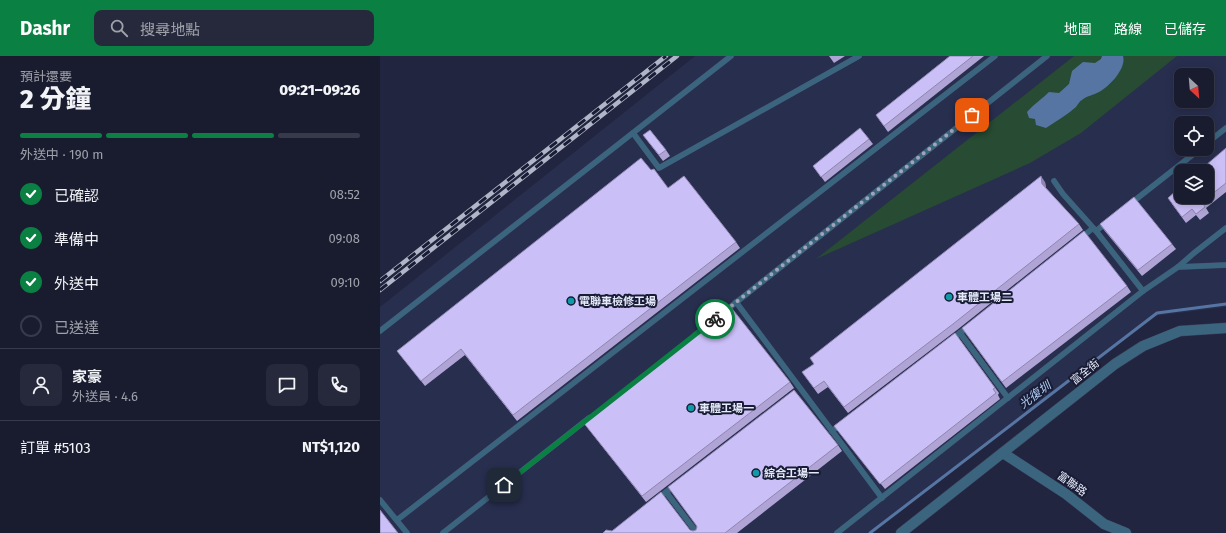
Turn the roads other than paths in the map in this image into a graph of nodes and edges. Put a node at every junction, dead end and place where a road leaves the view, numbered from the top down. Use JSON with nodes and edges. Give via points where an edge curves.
{"nodes":[{"id":1,"x":731,"y":56,"type":"edge"},
{"id":2,"x":859,"y":56,"type":"edge"},
{"id":3,"x":995,"y":56,"type":"edge"},
{"id":4,"x":1047,"y":56,"type":"edge"},
{"id":5,"x":1226,"y":128,"type":"edge"},
{"id":6,"x":633,"y":133,"type":"junction"},
{"id":7,"x":1214,"y":137,"type":"edge"},
{"id":8,"x":1191,"y":156,"type":"edge"},
{"id":9,"x":1054,"y":181,"type":"dead end"},
{"id":10,"x":1126,"y":207,"type":"edge"},
{"id":11,"x":1114,"y":217,"type":"edge"},
{"id":12,"x":1226,"y":228,"type":"edge"},
{"id":13,"x":1095,"y":230,"type":"junction"},
{"id":14,"x":1075,"y":243,"type":"edge"},
{"id":15,"x":1226,"y":265,"type":"edge"},
{"id":16,"x":1178,"y":268,"type":"junction"},
{"id":17,"x":1143,"y":291,"type":"junction"},
{"id":18,"x":736,"y":302,"type":"junction"},
{"id":19,"x":972,"y":324,"type":"edge"},
{"id":20,"x":1226,"y":328,"type":"edge"},
{"id":21,"x":380,"y":331,"type":"edge"},
{"id":22,"x":960,"y":333,"type":"junction"},
{"id":23,"x":692,"y":337,"type":"edge"},
{"id":24,"x":948,"y":342,"type":"edge"},
{"id":25,"x":800,"y":389,"type":"junction"},
{"id":26,"x":794,"y":394,"type":"edge"},
{"id":27,"x":1008,"y":398,"type":"junction"},
{"id":28,"x":592,"y":415,"type":"edge"},
{"id":29,"x":844,"y":422,"type":"edge"},
{"id":30,"x":832,"y":431,"type":"junction"},
{"id":31,"x":1004,"y":453,"type":"junction"},
{"id":32,"x":678,"y":483,"type":"edge"},
{"id":33,"x":666,"y":492,"type":"junction"},
{"id":34,"x":882,"y":498,"type":"junction"},
{"id":35,"x":380,"y":500,"type":"edge"},
{"id":36,"x":654,"y":501,"type":"edge"},
{"id":37,"x":397,"y":520,"type":"junction"},
{"id":38,"x":407,"y":533,"type":"edge"},
{"id":39,"x":443,"y":533,"type":"edge"},
{"id":40,"x":698,"y":533,"type":"edge"},
{"id":41,"x":837,"y":533,"type":"edge"},
{"id":42,"x":901,"y":533,"type":"edge"},
{"id":43,"x":1126,"y":533,"type":"edge"}],
"edges":[{"from":1,"to":6,"type":"lane"},
{"from":2,"to":6,"type":"lane","via":[[659,168]]},
{"from":3,"to":37,"type":"lane"},
{"from":4,"to":18,"type":"lane"},
{"from":5,"to":7,"type":"lane"},
{"from":6,"to":21,"type":"lane"},
{"from":8,"to":10,"type":"lane"},
{"from":9,"to":13,"type":"lane"},
{"from":11,"to":13,"type":"lane"},
{"from":12,"to":16,"type":"lane"},
{"from":13,"to":14,"type":"lane"},
{"from":13,"to":17,"type":"lane"},
{"from":15,"to":16,"type":"lane"},
{"from":16,"to":17,"type":"lane"},
{"from":17,"to":27,"type":"lane"},
{"from":18,"to":23,"type":"lane"},
{"from":18,"to":25,"type":"lane"},
{"from":19,"to":22,"type":"lane"},
{"from":20,"to":31,"type":"street","name":"富全街","via":[[1180,331],[1143,346],[1115,364]]},
{"from":22,"to":24,"type":"lane"},
{"from":22,"to":27,"type":"lane"},
{"from":25,"to":26,"type":"lane"},
{"from":25,"to":30,"type":"lane"},
{"from":27,"to":34,"type":"lane"},
{"from":28,"to":39,"type":"lane"},
{"from":29,"to":30,"type":"lane"},
{"from":30,"to":34,"type":"lane"},
{"from":31,"to":42,"type":"street","name":"富全街"},
{"from":31,"to":43,"type":"street","name":"富聯路","via":[[1066,494],[1104,524]]},
{"from":32,"to":33,"type":"lane"},
{"from":33,"to":36,"type":"lane"},
{"from":33,"to":40,"type":"lane"},
{"from":34,"to":41,"type":"lane"},
{"from":35,"to":37,"type":"lane"},
{"from":37,"to":38,"type":"lane"}]}
